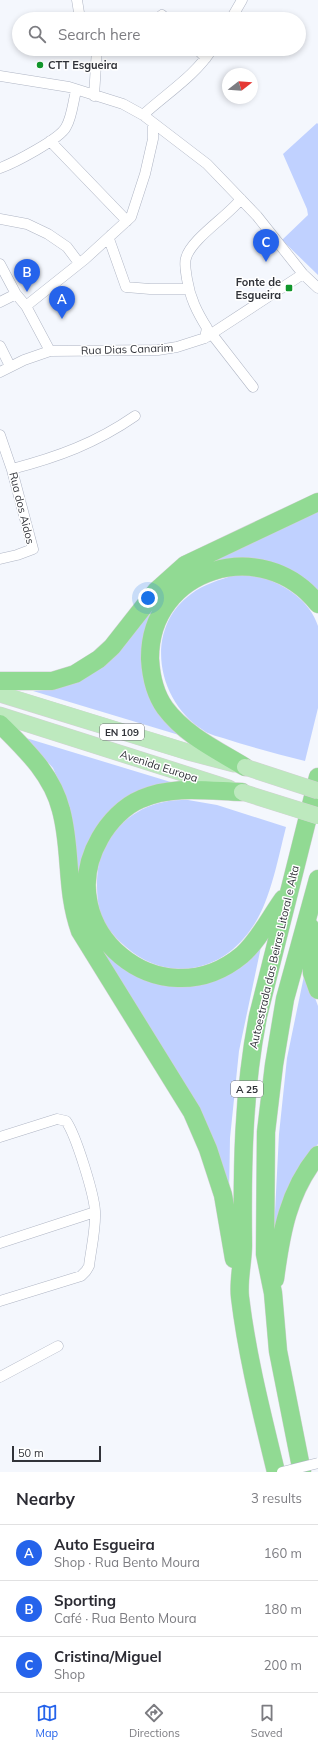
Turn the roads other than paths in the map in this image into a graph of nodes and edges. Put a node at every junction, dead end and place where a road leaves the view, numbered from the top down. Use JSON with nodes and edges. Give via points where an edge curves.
{"nodes":[{"id":1,"x":77,"y":0,"type":"edge"},
{"id":2,"x":242,"y":0,"type":"edge"},
{"id":3,"x":79,"y":12,"type":"edge"},
{"id":4,"x":235,"y":12,"type":"edge"},
{"id":5,"x":97,"y":56,"type":"edge"},
{"id":6,"x":206,"y":58,"type":"edge"},
{"id":7,"x":0,"y":76,"type":"edge"},
{"id":8,"x":76,"y":91,"type":"junction"},
{"id":9,"x":94,"y":96,"type":"junction"},
{"id":10,"x":143,"y":115,"type":"junction"},
{"id":11,"x":153,"y":124,"type":"junction"},
{"id":12,"x":50,"y":141,"type":"junction"},
{"id":13,"x":0,"y":168,"type":"edge"},
{"id":14,"x":241,"y":199,"type":"junction"},
{"id":15,"x":0,"y":219,"type":"edge"},
{"id":16,"x":127,"y":221,"type":"junction"},
{"id":17,"x":111,"y":235,"type":"junction"},
{"id":18,"x":80,"y":263,"type":"junction"},
{"id":19,"x":0,"y":264,"type":"edge"},
{"id":20,"x":303,"y":274,"type":"junction"},
{"id":21,"x":318,"y":288,"type":"edge"},
{"id":22,"x":189,"y":289,"type":"junction"},
{"id":23,"x":16,"y":294,"type":"junction"},
{"id":24,"x":0,"y":302,"type":"edge"},
{"id":25,"x":26,"y":306,"type":"junction"},
{"id":26,"x":208,"y":336,"type":"junction"},
{"id":27,"x":0,"y":346,"type":"edge"},
{"id":28,"x":50,"y":351,"type":"junction"},
{"id":29,"x":10,"y":366,"type":"junction"},
{"id":30,"x":0,"y":372,"type":"edge"},
{"id":31,"x":254,"y":388,"type":"dead end"},
{"id":32,"x":135,"y":416,"type":"dead end"},
{"id":33,"x":0,"y":435,"type":"edge"},
{"id":34,"x":12,"y":469,"type":"junction"},
{"id":35,"x":318,"y":502,"type":"edge"},
{"id":36,"x":0,"y":560,"type":"edge"},
{"id":37,"x":318,"y":604,"type":"edge"},
{"id":38,"x":0,"y":681,"type":"edge"},
{"id":39,"x":0,"y":694,"type":"edge"},
{"id":40,"x":0,"y":715,"type":"edge"},
{"id":41,"x":0,"y":724,"type":"edge"},
{"id":42,"x":245,"y":767,"type":"junction"},
{"id":43,"x":318,"y":777,"type":"edge"},
{"id":44,"x":318,"y":791,"type":"edge"},
{"id":45,"x":242,"y":792,"type":"junction"},
{"id":46,"x":318,"y":816,"type":"edge"},
{"id":47,"x":318,"y":879,"type":"edge"},
{"id":48,"x":290,"y":888,"type":"junction"},
{"id":49,"x":309,"y":912,"type":"junction"},
{"id":50,"x":318,"y":990,"type":"edge"},
{"id":51,"x":0,"y":1137,"type":"edge"},
{"id":52,"x":318,"y":1155,"type":"edge"},
{"id":53,"x":95,"y":1212,"type":"junction"},
{"id":54,"x":0,"y":1243,"type":"edge"},
{"id":55,"x":273,"y":1293,"type":"junction"},
{"id":56,"x":240,"y":1295,"type":"junction"},
{"id":57,"x":0,"y":1301,"type":"edge"},
{"id":58,"x":58,"y":1346,"type":"dead end"},
{"id":59,"x":0,"y":1378,"type":"edge"},
{"id":60,"x":318,"y":1463,"type":"edge"},
{"id":61,"x":276,"y":1472,"type":"edge"},
{"id":62,"x":282,"y":1472,"type":"edge"},
{"id":63,"x":302,"y":1472,"type":"edge"}],
"edges":[{"from":1,"to":3,"type":"street"},
{"from":2,"to":4,"type":"street"},
{"from":5,"to":9,"type":"street"},
{"from":6,"to":10,"type":"street"},
{"from":7,"to":8,"type":"street","via":[[69,87]]},
{"from":8,"to":9,"type":"street"},
{"from":8,"to":12,"type":"street","via":[[66,128]]},
{"from":9,"to":10,"type":"street","via":[[123,104]]},
{"from":10,"to":11,"type":"street"},
{"from":11,"to":14,"type":"street","via":[[207,164]]},
{"from":11,"to":16,"type":"street","via":[[145,174],[131,217]]},
{"from":12,"to":13,"type":"street"},
{"from":12,"to":16,"type":"street"},
{"from":14,"to":20,"type":"street"},
{"from":14,"to":22,"type":"street","via":[[226,216],[197,240],[187,253],[185,260]]},
{"from":15,"to":18,"type":"street","via":[[27,224],[48,234],[67,247]]},
{"from":16,"to":17,"type":"street"},
{"from":17,"to":18,"type":"street"},
{"from":17,"to":22,"type":"street","via":[[109,239],[126,287]]},
{"from":18,"to":25,"type":"street"},
{"from":19,"to":23,"type":"street"},
{"from":20,"to":21,"type":"street"},
{"from":20,"to":26,"type":"street","name":"Rua Dias Canarim"},
{"from":22,"to":26,"type":"street","via":[[207,328]]},
{"from":23,"to":24,"type":"street"},
{"from":23,"to":25,"type":"street"},
{"from":25,"to":28,"type":"street"},
{"from":26,"to":28,"type":"street","name":"Rua Dias Canarim","via":[[177,347],[158,350]]},
{"from":26,"to":31,"type":"street"},
{"from":27,"to":29,"type":"street"},
{"from":28,"to":29,"type":"street","name":"Rua Dias Canarim"},
{"from":29,"to":30,"type":"street","name":"Rua Dias Canarim"},
{"from":32,"to":34,"type":"street","via":[[75,450]]},
{"from":33,"to":34,"type":"street","name":"Rua dos Aidos"},
{"from":34,"to":36,"type":"street","name":"Rua dos Aidos","via":[[33,548]]},
{"from":35,"to":38,"type":"highway","via":[[185,565],[156,591],[112,647],[99,659],[75,674],[52,681]]},
{"from":37,"to":42,"type":"highway","via":[[303,587],[279,573],[264,568],[241,566],[217,570],[194,580],[177,592],[160,615],[150,652],[152,678],[159,699],[178,724],[194,737]]},
{"from":39,"to":42,"type":"main road","name":"Avenida Europa","number":"EN 109"},
{"from":40,"to":45,"type":"main road","name":"Avenida Europa","number":"EN 109"},
{"from":41,"to":56,"type":"highway","via":[[38,764],[54,789],[64,824],[71,900],[80,931],[184,1099],[204,1139],[223,1196]]},
{"from":42,"to":44,"type":"main road","name":"Avenida Europa","number":"EN 109","bridge":true},
{"from":43,"to":48,"type":"highway","name":"Autoestrada das Beiras Litoral e Alta","number":"A 25"},
{"from":45,"to":46,"type":"main road","name":"Avenida Europa","number":"EN 109","bridge":true},
{"from":45,"to":48,"type":"highway","via":[[188,790],[153,794],[140,799],[113,819],[94,848],[88,871],[88,901],[94,921],[107,942],[132,965],[162,976],[195,978],[218,971],[242,954],[257,937]]},
{"from":47,"to":49,"type":"highway","name":"Autoestrada das Beiras Litoral e Alta","number":"A 25"},
{"from":48,"to":56,"type":"highway","name":"Autoestrada das Beiras Litoral e Alta","number":"A 25","via":[[251,1049],[242,1175],[243,1254]]},
{"from":49,"to":50,"type":"highway","via":[[312,973]]},
{"from":49,"to":55,"type":"highway","name":"Autoestrada das Beiras Litoral e Alta","number":"A 25","via":[[285,999],[266,1132],[265,1254]]},
{"from":51,"to":53,"type":"street","via":[[57,1119],[66,1121],[94,1200]]},
{"from":52,"to":55,"type":"highway","via":[[302,1179],[284,1221]]},
{"from":53,"to":54,"type":"street"},
{"from":53,"to":57,"type":"street","via":[[89,1266],[81,1276]]},
{"from":55,"to":63,"type":"highway","name":"Autoestrada das Beiras Litoral e Alta","number":"A 25","via":[[278,1351]]},
{"from":56,"to":61,"type":"highway","name":"Autoestrada das Beiras Litoral e Alta","number":"A 25","via":[[248,1354]]},
{"from":58,"to":59,"type":"street"},
{"from":60,"to":62,"type":"street","bridge":true}]}
